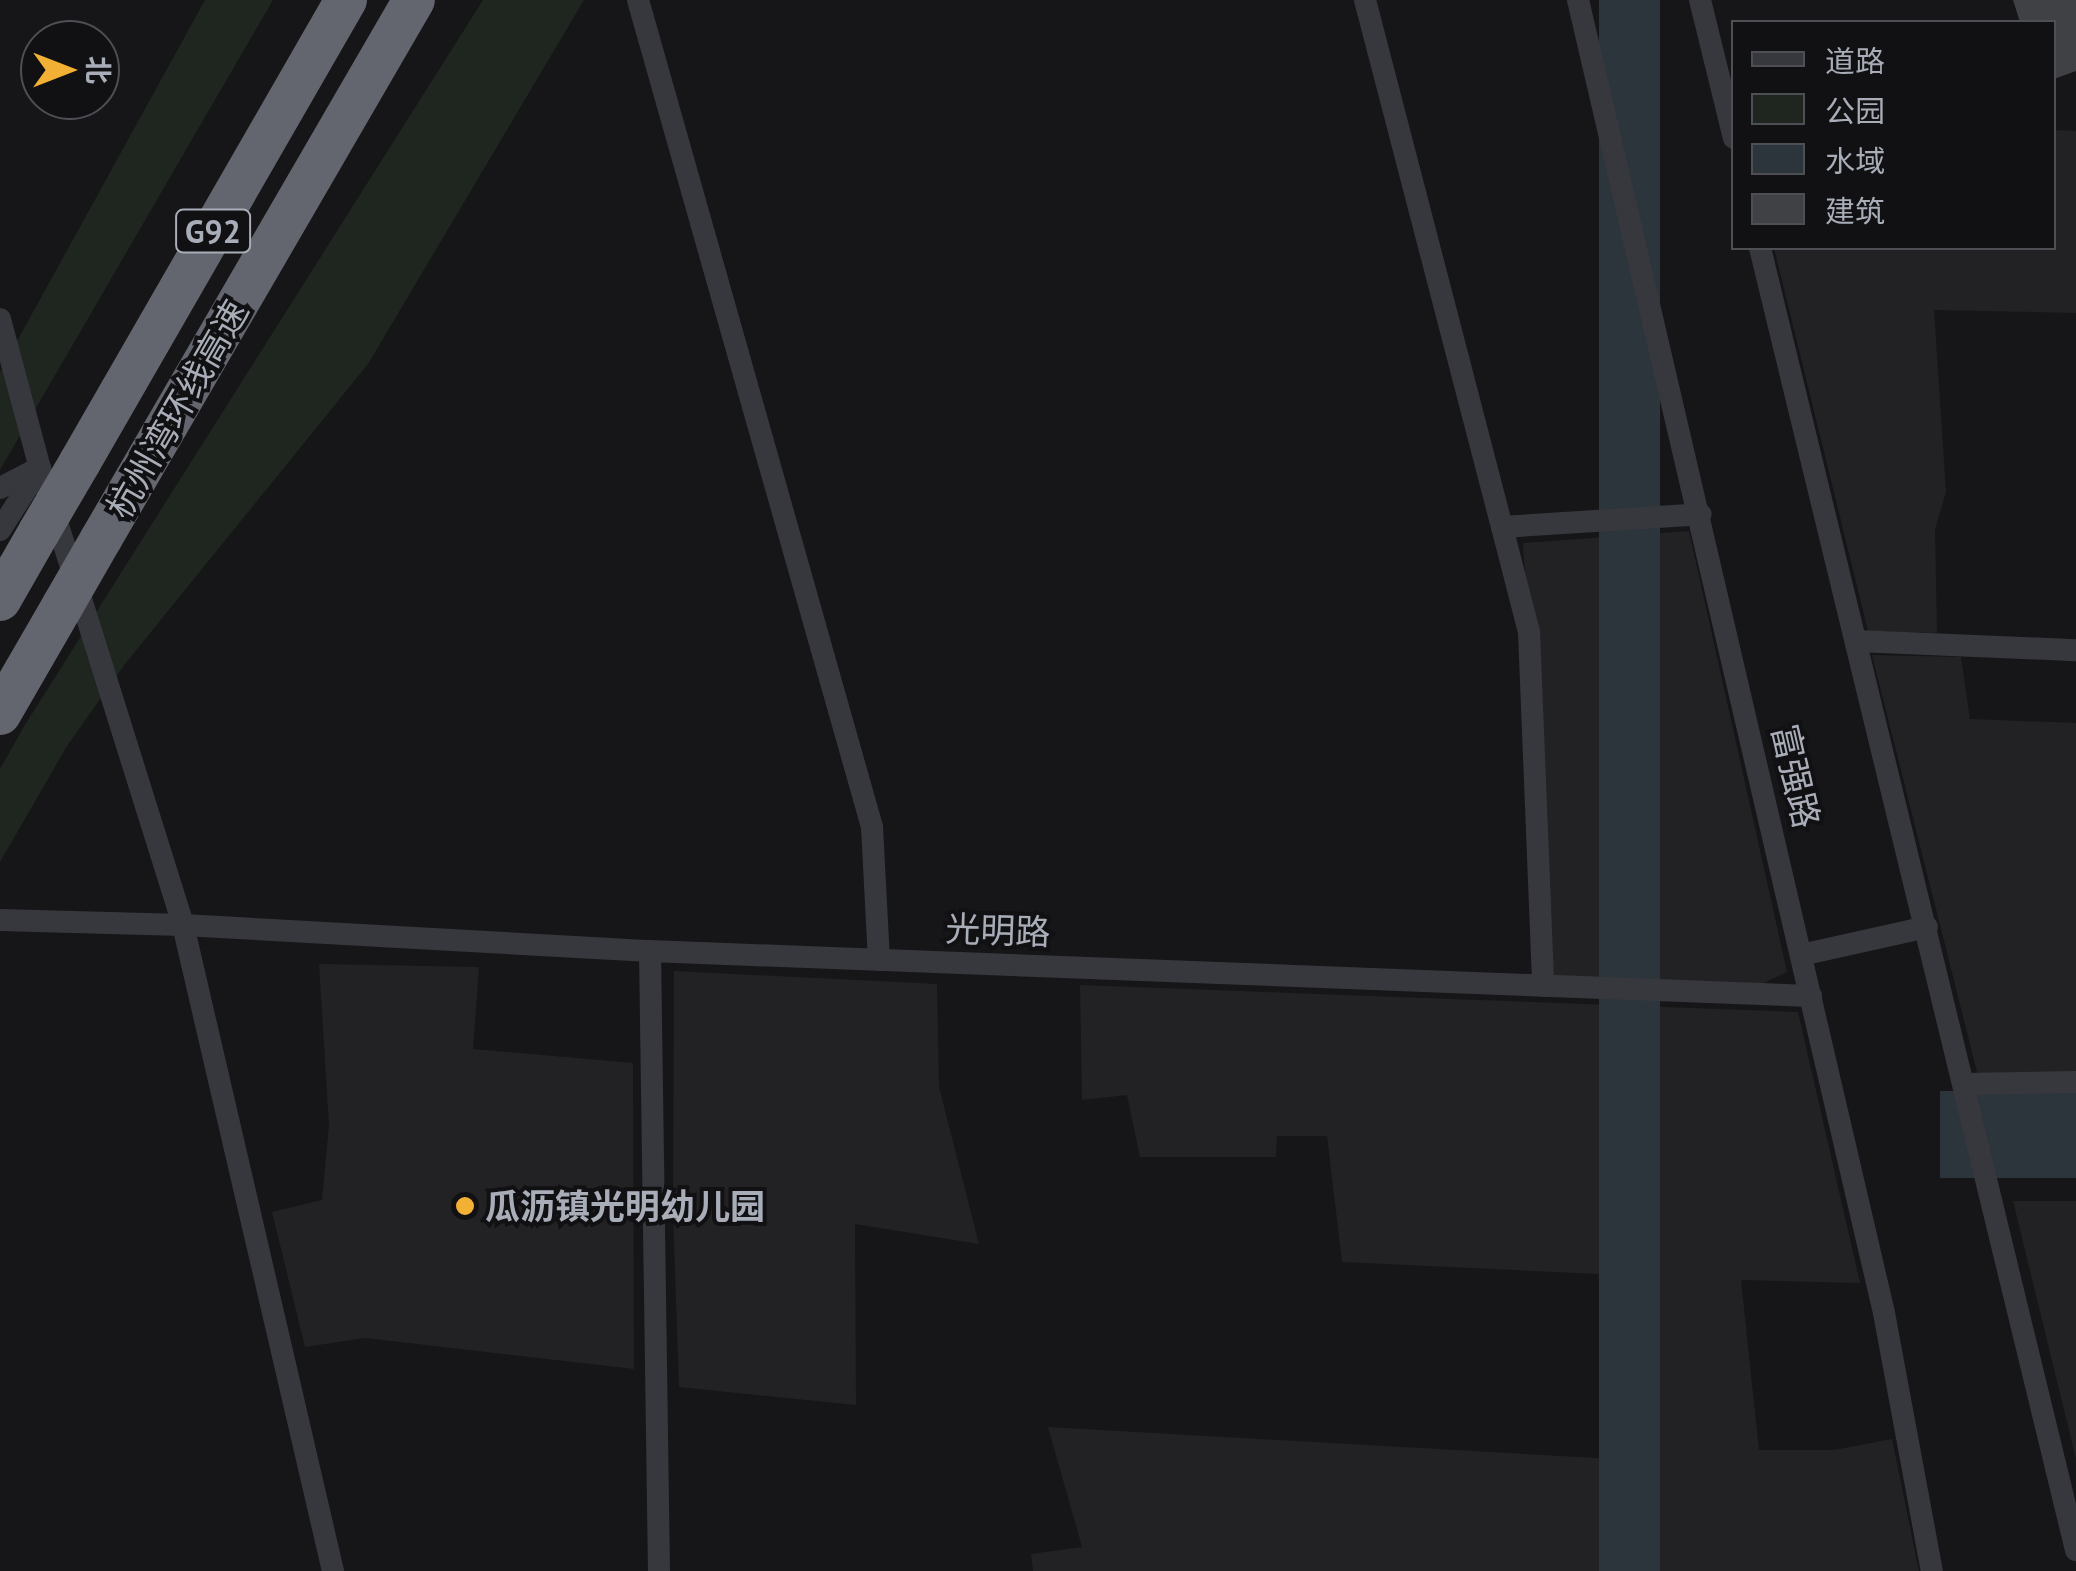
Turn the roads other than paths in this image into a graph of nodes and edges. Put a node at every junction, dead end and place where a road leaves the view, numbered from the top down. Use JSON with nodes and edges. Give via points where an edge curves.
{"nodes":[{"id":1,"x":346,"y":0,"type":"edge"},
{"id":2,"x":414,"y":0,"type":"edge"},
{"id":3,"x":430,"y":0,"type":"edge"},
{"id":4,"x":638,"y":0,"type":"edge"},
{"id":5,"x":1365,"y":0,"type":"edge"},
{"id":6,"x":1578,"y":0,"type":"edge"},
{"id":7,"x":1700,"y":0,"type":"edge"},
{"id":8,"x":367,"y":84,"type":"junction"},
{"id":9,"x":1731,"y":126,"type":"edge"},
{"id":10,"x":1760,"y":250,"type":"edge"},
{"id":11,"x":1,"y":325,"type":"edge"},
{"id":12,"x":60,"y":465,"type":"junction"},
{"id":13,"x":0,"y":488,"type":"edge"},
{"id":14,"x":1701,"y":514,"type":"junction"},
{"id":15,"x":1502,"y":526,"type":"junction"},
{"id":16,"x":20,"y":531,"type":"edge"},
{"id":17,"x":0,"y":600,"type":"edge"},
{"id":18,"x":1857,"y":641,"type":"junction"},
{"id":19,"x":2076,"y":650,"type":"edge"},
{"id":20,"x":0,"y":714,"type":"edge"},
{"id":21,"x":0,"y":920,"type":"edge"},
{"id":22,"x":183,"y":925,"type":"junction"},
{"id":23,"x":1927,"y":927,"type":"junction"},
{"id":24,"x":650,"y":952,"type":"junction"},
{"id":25,"x":1807,"y":953,"type":"junction"},
{"id":26,"x":879,"y":960,"type":"junction"},
{"id":27,"x":1543,"y":986,"type":"junction"},
{"id":28,"x":1811,"y":996,"type":"junction"},
{"id":29,"x":2076,"y":1082,"type":"edge"},
{"id":30,"x":1966,"y":1087,"type":"junction"},
{"id":31,"x":2076,"y":1550,"type":"edge"},
{"id":32,"x":333,"y":1571,"type":"edge"},
{"id":33,"x":659,"y":1571,"type":"edge"},
{"id":34,"x":1932,"y":1571,"type":"edge"}],
"edges":[{"from":1,"to":12,"type":"highway","name":"杭州湾环线高速","number":"G92"},
{"from":2,"to":8,"type":"highway","name":"杭州湾环线高速","number":"G92"},
{"from":3,"to":8,"type":"highway"},
{"from":4,"to":26,"type":"street","via":[[872,827]]},
{"from":5,"to":15,"type":"street"},
{"from":6,"to":14,"type":"street","name":"富强路"},
{"from":7,"to":9,"type":"street"},
{"from":8,"to":20,"type":"highway","name":"杭州湾环线高速","number":"G92","bridge":true},
{"from":10,"to":18,"type":"street"},
{"from":11,"to":12,"type":"street"},
{"from":12,"to":13,"type":"street"},
{"from":12,"to":16,"type":"highway","name":"杭州湾环线高速","number":"G92","bridge":true},
{"from":12,"to":22,"type":"street"},
{"from":14,"to":15,"type":"street"},
{"from":14,"to":25,"type":"street","name":"富强路"},
{"from":15,"to":27,"type":"street","via":[[1529,632]]},
{"from":16,"to":17,"type":"highway","name":"杭州湾环线高速","number":"G92"},
{"from":18,"to":19,"type":"street"},
{"from":18,"to":23,"type":"street"},
{"from":21,"to":22,"type":"street","name":"光明路"},
{"from":22,"to":24,"type":"street","name":"光明路"},
{"from":22,"to":32,"type":"street"},
{"from":23,"to":25,"type":"street"},
{"from":23,"to":30,"type":"street"},
{"from":24,"to":26,"type":"street","name":"光明路"},
{"from":24,"to":33,"type":"street"},
{"from":25,"to":28,"type":"street","name":"富强路"},
{"from":26,"to":27,"type":"street","name":"光明路"},
{"from":27,"to":28,"type":"street","name":"光明路"},
{"from":28,"to":34,"type":"street","name":"富强路","via":[[1884,1314]]},
{"from":29,"to":30,"type":"street"},
{"from":30,"to":31,"type":"street"}]}
